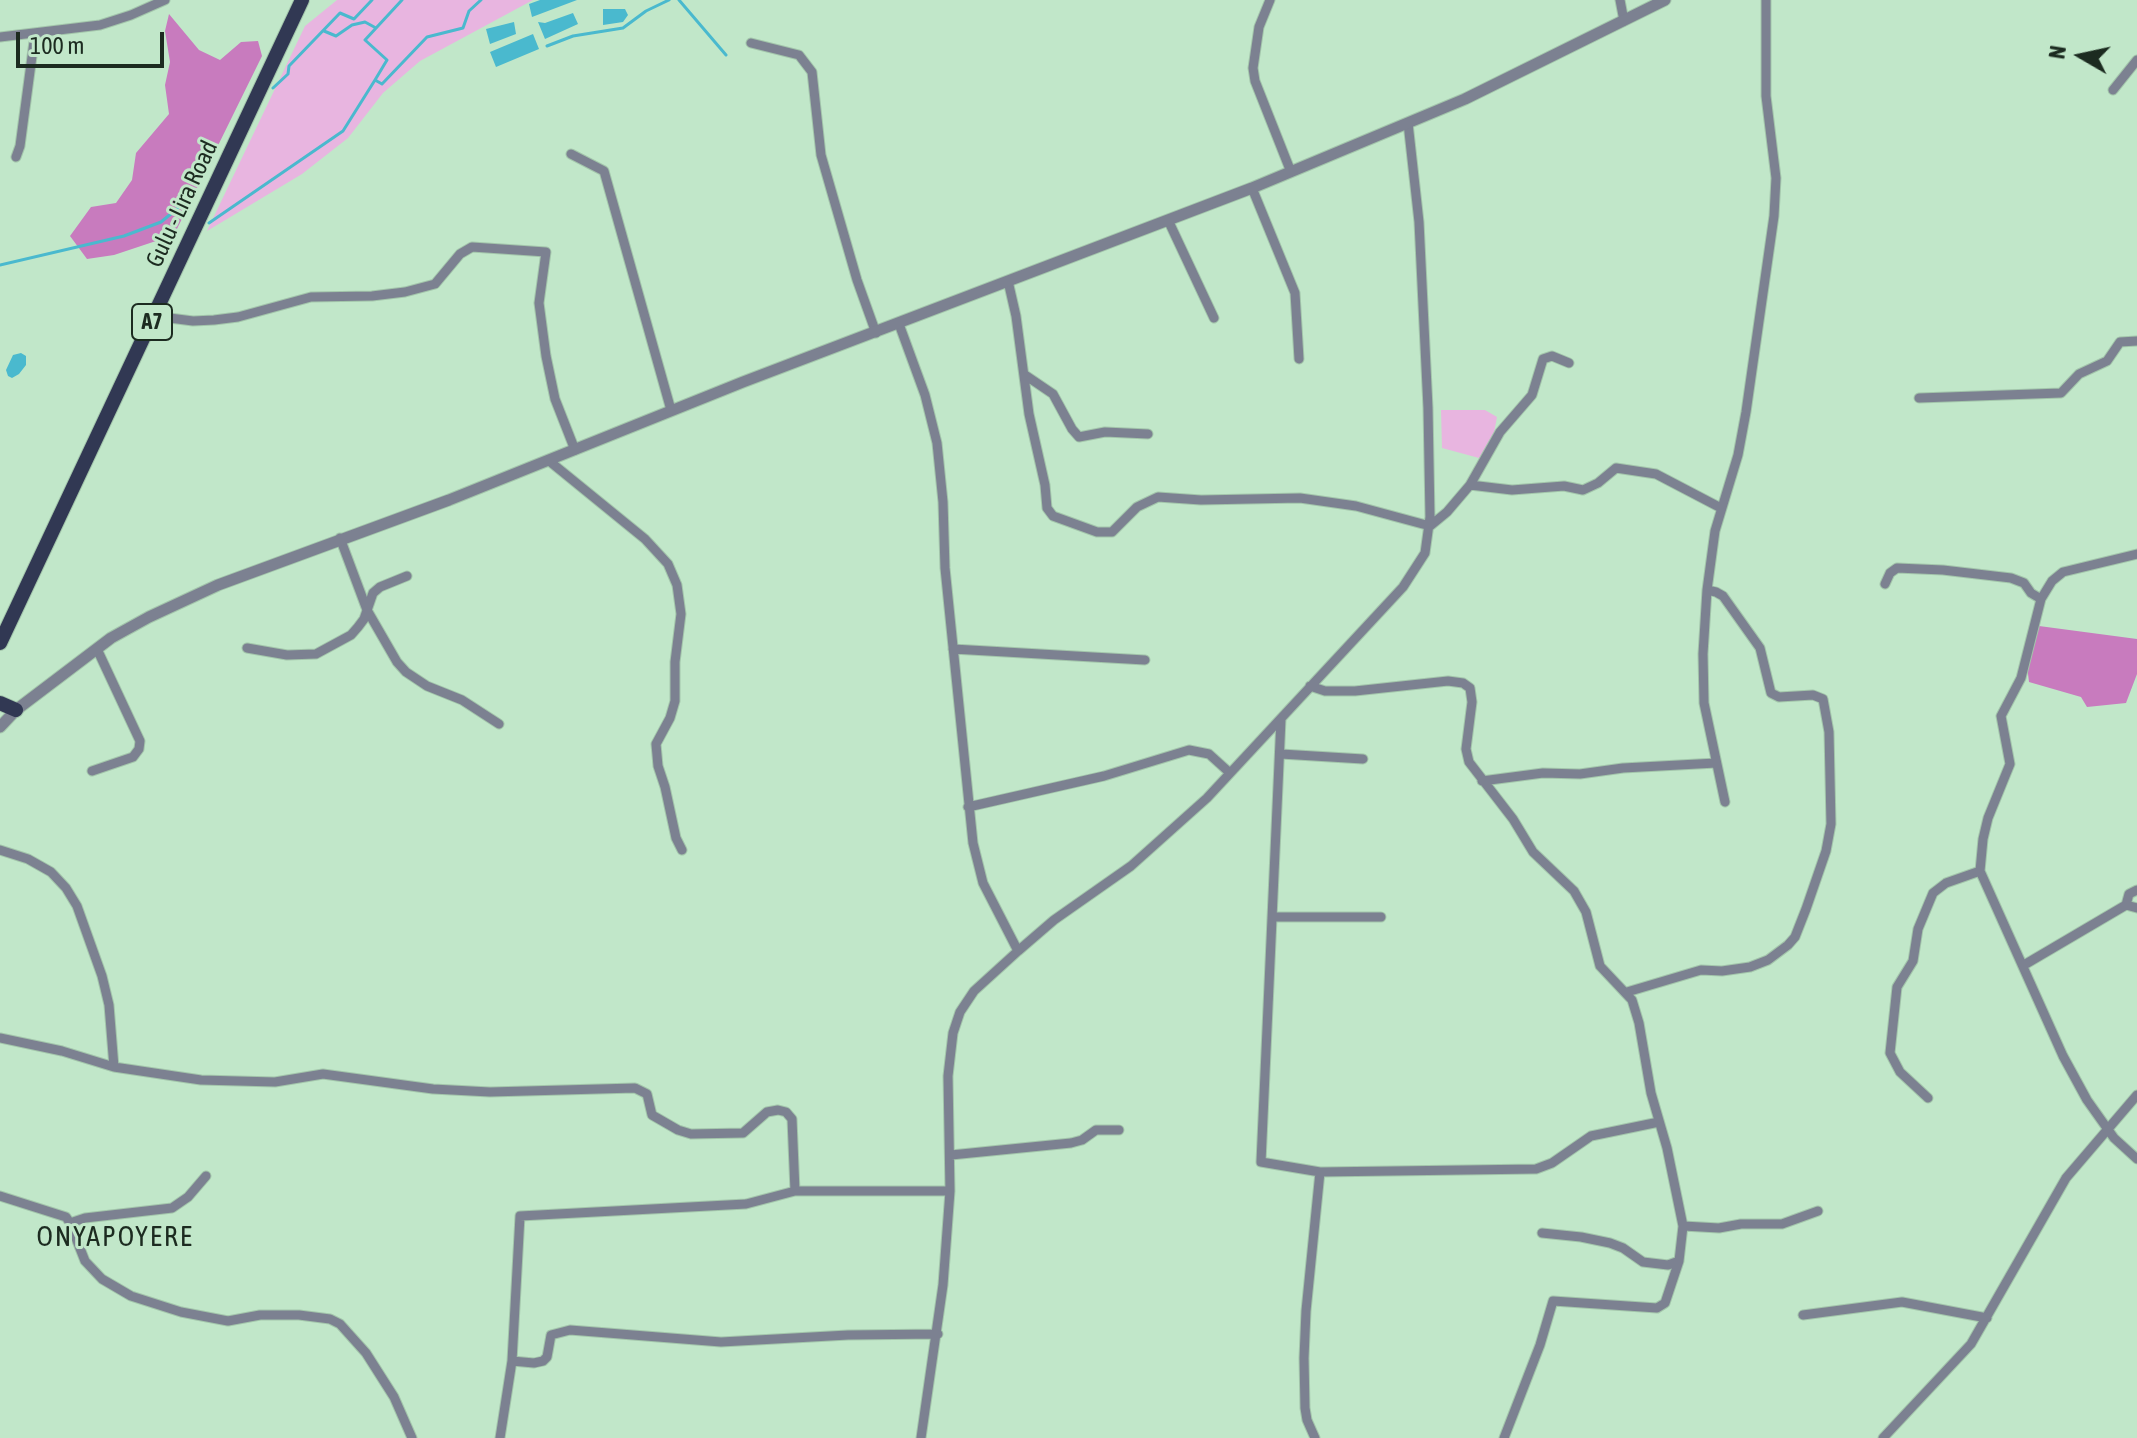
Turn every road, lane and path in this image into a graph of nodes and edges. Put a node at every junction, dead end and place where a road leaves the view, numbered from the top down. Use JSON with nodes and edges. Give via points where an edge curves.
{"nodes":[{"id":1,"x":165,"y":0,"type":"edge"},
{"id":2,"x":302,"y":0,"type":"edge"},
{"id":3,"x":1620,"y":0,"type":"edge"},
{"id":4,"x":1665,"y":0,"type":"edge"},
{"id":5,"x":1766,"y":0,"type":"edge"},
{"id":6,"x":1266,"y":1,"type":"edge"},
{"id":7,"x":1624,"y":21,"type":"junction"},
{"id":8,"x":35,"y":34,"type":"junction"},
{"id":9,"x":0,"y":37,"type":"edge"},
{"id":10,"x":751,"y":43,"type":"dead end"},
{"id":11,"x":2137,"y":60,"type":"edge"},
{"id":12,"x":2113,"y":90,"type":"dead end"},
{"id":13,"x":1408,"y":123,"type":"junction"},
{"id":14,"x":571,"y":154,"type":"dead end"},
{"id":15,"x":16,"y":157,"type":"dead end"},
{"id":16,"x":1291,"y":172,"type":"junction"},
{"id":17,"x":1252,"y":188,"type":"junction"},
{"id":18,"x":1168,"y":220,"type":"junction"},
{"id":19,"x":1008,"y":281,"type":"junction"},
{"id":20,"x":154,"y":316,"type":"junction"},
{"id":21,"x":1214,"y":318,"type":"dead end"},
{"id":22,"x":899,"y":324,"type":"junction"},
{"id":23,"x":876,"y":333,"type":"junction"},
{"id":24,"x":2137,"y":341,"type":"edge"},
{"id":25,"x":1299,"y":359,"type":"dead end"},
{"id":26,"x":1569,"y":363,"type":"dead end"},
{"id":27,"x":1025,"y":375,"type":"junction"},
{"id":28,"x":1919,"y":398,"type":"dead end"},
{"id":29,"x":671,"y":410,"type":"junction"},
{"id":30,"x":1148,"y":434,"type":"dead end"},
{"id":31,"x":575,"y":450,"type":"junction"},
{"id":32,"x":548,"y":460,"type":"junction"},
{"id":33,"x":1470,"y":485,"type":"junction"},
{"id":34,"x":1721,"y":508,"type":"junction"},
{"id":35,"x":1430,"y":526,"type":"junction"},
{"id":36,"x":340,"y":538,"type":"junction"},
{"id":37,"x":2137,"y":554,"type":"edge"},
{"id":38,"x":407,"y":576,"type":"dead end"},
{"id":39,"x":1885,"y":584,"type":"dead end"},
{"id":40,"x":1707,"y":590,"type":"junction"},
{"id":41,"x":2041,"y":599,"type":"junction"},
{"id":42,"x":367,"y":610,"type":"junction"},
{"id":43,"x":0,"y":643,"type":"edge"},
{"id":44,"x":247,"y":648,"type":"dead end"},
{"id":45,"x":97,"y":649,"type":"junction"},
{"id":46,"x":953,"y":649,"type":"junction"},
{"id":47,"x":1145,"y":660,"type":"dead end"},
{"id":48,"x":1310,"y":686,"type":"junction"},
{"id":49,"x":0,"y":703,"type":"edge"},
{"id":50,"x":16,"y":710,"type":"junction"},
{"id":51,"x":1281,"y":719,"type":"junction"},
{"id":52,"x":499,"y":724,"type":"dead end"},
{"id":53,"x":0,"y":727,"type":"edge"},
{"id":54,"x":1281,"y":754,"type":"junction"},
{"id":55,"x":1363,"y":759,"type":"dead end"},
{"id":56,"x":1716,"y":763,"type":"junction"},
{"id":57,"x":92,"y":771,"type":"dead end"},
{"id":58,"x":1230,"y":773,"type":"junction"},
{"id":59,"x":1482,"y":781,"type":"junction"},
{"id":60,"x":1725,"y":802,"type":"dead end"},
{"id":61,"x":968,"y":807,"type":"junction"},
{"id":62,"x":0,"y":850,"type":"edge"},
{"id":63,"x":682,"y":850,"type":"dead end"},
{"id":64,"x":1980,"y":871,"type":"junction"},
{"id":65,"x":2137,"y":890,"type":"edge"},
{"id":66,"x":2126,"y":905,"type":"junction"},
{"id":67,"x":2137,"y":908,"type":"edge"},
{"id":68,"x":1273,"y":917,"type":"junction"},
{"id":69,"x":1381,"y":917,"type":"dead end"},
{"id":70,"x":1018,"y":951,"type":"junction"},
{"id":71,"x":2024,"y":965,"type":"junction"},
{"id":72,"x":1627,"y":992,"type":"junction"},
{"id":73,"x":0,"y":1038,"type":"edge"},
{"id":74,"x":114,"y":1067,"type":"junction"},
{"id":75,"x":2137,"y":1095,"type":"edge"},
{"id":76,"x":1928,"y":1098,"type":"dead end"},
{"id":77,"x":1659,"y":1122,"type":"junction"},
{"id":78,"x":2106,"y":1129,"type":"junction"},
{"id":79,"x":1119,"y":1130,"type":"dead end"},
{"id":80,"x":951,"y":1155,"type":"junction"},
{"id":81,"x":2137,"y":1159,"type":"edge"},
{"id":82,"x":1320,"y":1172,"type":"junction"},
{"id":83,"x":206,"y":1176,"type":"dead end"},
{"id":84,"x":795,"y":1191,"type":"junction"},
{"id":85,"x":950,"y":1191,"type":"junction"},
{"id":86,"x":0,"y":1196,"type":"edge"},
{"id":87,"x":1818,"y":1211,"type":"dead end"},
{"id":88,"x":70,"y":1223,"type":"junction"},
{"id":89,"x":1683,"y":1226,"type":"junction"},
{"id":90,"x":1542,"y":1233,"type":"dead end"},
{"id":91,"x":1679,"y":1261,"type":"junction"},
{"id":92,"x":1803,"y":1315,"type":"dead end"},
{"id":93,"x":1987,"y":1318,"type":"junction"},
{"id":94,"x":938,"y":1334,"type":"junction"},
{"id":95,"x":512,"y":1361,"type":"junction"},
{"id":96,"x":412,"y":1438,"type":"edge"},
{"id":97,"x":500,"y":1438,"type":"edge"},
{"id":98,"x":921,"y":1438,"type":"edge"},
{"id":99,"x":1315,"y":1438,"type":"edge"},
{"id":100,"x":1504,"y":1438,"type":"edge"},
{"id":101,"x":1883,"y":1438,"type":"edge"}],
"edges":[{"from":1,"to":8,"type":"street","via":[[100,25]]},
{"from":2,"to":20,"type":"main road","name":"Gulu - Lira Road","number":"A7"},
{"from":3,"to":7,"type":"street"},
{"from":4,"to":7,"type":"street"},
{"from":5,"to":34,"type":"street","via":[[1774,216],[1746,412]]},
{"from":6,"to":16,"type":"street","via":[[1253,68]]},
{"from":7,"to":13,"type":"street"},
{"from":8,"to":9,"type":"street"},
{"from":8,"to":15,"type":"street"},
{"from":10,"to":23,"type":"street","via":[[799,55],[812,72],[821,155]]},
{"from":11,"to":12,"type":"street"},
{"from":13,"to":16,"type":"street"},
{"from":13,"to":35,"type":"street","via":[[1419,222]]},
{"from":14,"to":29,"type":"street","via":[[604,171]]},
{"from":16,"to":17,"type":"street"},
{"from":17,"to":18,"type":"street"},
{"from":17,"to":25,"type":"street","via":[[1295,293]]},
{"from":18,"to":19,"type":"street"},
{"from":18,"to":21,"type":"street"},
{"from":19,"to":22,"type":"street"},
{"from":19,"to":27,"type":"street"},
{"from":20,"to":31,"type":"street","via":[[214,320],[311,297],[405,292],[435,284],[472,247],[546,252],[539,303],[546,356],[555,399]]},
{"from":20,"to":43,"type":"main road","name":"Gulu - Lira Road","number":"A7"},
{"from":22,"to":23,"type":"street"},
{"from":22,"to":46,"type":"street","via":[[937,443]]},
{"from":23,"to":29,"type":"street"},
{"from":24,"to":28,"type":"street","via":[[2120,342],[2103,364],[2081,372],[2055,395]]},
{"from":26,"to":33,"type":"street","via":[[1552,356],[1543,359],[1532,395],[1500,432]]},
{"from":27,"to":30,"type":"street","via":[[1053,394],[1079,437]]},
{"from":27,"to":35,"type":"street","via":[[1047,508],[1060,519],[1107,533],[1158,497],[1288,497],[1345,504]]},
{"from":29,"to":31,"type":"street"},
{"from":31,"to":32,"type":"street"},
{"from":32,"to":36,"type":"street"},
{"from":32,"to":63,"type":"street","via":[[645,539],[668,564],[677,585],[681,614],[675,701],[656,744]]},
{"from":33,"to":34,"type":"street","via":[[1512,490],[1562,485],[1583,490],[1616,468],[1633,469],[1656,474]]},
{"from":33,"to":35,"type":"street"},
{"from":34,"to":40,"type":"street"},
{"from":35,"to":48,"type":"street","via":[[1425,553],[1410,578]]},
{"from":36,"to":42,"type":"street"},
{"from":36,"to":45,"type":"street","via":[[218,585]]},
{"from":37,"to":41,"type":"street","via":[[2063,572]]},
{"from":38,"to":42,"type":"street","via":[[380,587]]},
{"from":39,"to":41,"type":"street","via":[[1897,568],[1943,570],[2011,578]]},
{"from":40,"to":56,"type":"street","via":[[1702,670]]},
{"from":40,"to":72,"type":"street","via":[[1723,596],[1760,648],[1771,693],[1817,695],[1826,704],[1829,836],[1795,937],[1773,957],[1750,967],[1701,970]]},
{"from":41,"to":64,"type":"street","via":[[2021,678],[2001,716],[2010,764],[1988,818]]},
{"from":42,"to":44,"type":"street","via":[[351,635],[316,654]]},
{"from":42,"to":52,"type":"street","via":[[406,672]]},
{"from":45,"to":50,"type":"street"},
{"from":45,"to":57,"type":"street","via":[[140,741],[133,757]]},
{"from":46,"to":47,"type":"street"},
{"from":46,"to":61,"type":"street"},
{"from":48,"to":51,"type":"street"},
{"from":48,"to":59,"type":"street","via":[[1344,692],[1463,683],[1470,688],[1472,702],[1467,757]]},
{"from":49,"to":50,"type":"main road"},
{"from":50,"to":53,"type":"street"},
{"from":51,"to":54,"type":"street"},
{"from":51,"to":58,"type":"street"},
{"from":54,"to":55,"type":"street"},
{"from":54,"to":68,"type":"street"},
{"from":56,"to":59,"type":"street"},
{"from":56,"to":60,"type":"street"},
{"from":58,"to":61,"type":"street","via":[[1209,754],[1189,750]]},
{"from":58,"to":70,"type":"street","via":[[1158,844]]},
{"from":59,"to":72,"type":"street","via":[[1543,864],[1574,891],[1586,912],[1600,966]]},
{"from":61,"to":70,"type":"street","via":[[983,883]]},
{"from":62,"to":74,"type":"street","via":[[51,872],[77,906],[105,990]]},
{"from":64,"to":71,"type":"street"},
{"from":64,"to":76,"type":"street","via":[[1933,893],[1918,929],[1913,961],[1897,987],[1890,1053],[1900,1072]]},
{"from":65,"to":66,"type":"street","via":[[2129,894]]},
{"from":66,"to":67,"type":"street"},
{"from":66,"to":71,"type":"street"},
{"from":68,"to":69,"type":"street"},
{"from":68,"to":82,"type":"street","via":[[1261,1162]]},
{"from":70,"to":80,"type":"street","via":[[974,991],[955,1024],[948,1076]]},
{"from":71,"to":78,"type":"street","via":[[2063,1056]]},
{"from":72,"to":77,"type":"street","via":[[1639,1023]]},
{"from":73,"to":74,"type":"street"},
{"from":74,"to":84,"type":"street","via":[[223,1082],[275,1082],[323,1074],[490,1092],[635,1088],[647,1094],[652,1115],[691,1134],[743,1133],[767,1112],[778,1110],[792,1119]]},
{"from":75,"to":78,"type":"street"},
{"from":77,"to":82,"type":"street","via":[[1591,1136],[1536,1169]]},
{"from":77,"to":89,"type":"street"},
{"from":78,"to":81,"type":"street"},
{"from":78,"to":93,"type":"street","via":[[2066,1178]]},
{"from":79,"to":80,"type":"street","via":[[1096,1130],[1071,1143]]},
{"from":80,"to":85,"type":"street"},
{"from":82,"to":99,"type":"street","via":[[1304,1358],[1305,1408]]},
{"from":83,"to":88,"type":"street","via":[[172,1208]]},
{"from":84,"to":85,"type":"street"},
{"from":84,"to":95,"type":"street","via":[[746,1204],[520,1216]]},
{"from":85,"to":94,"type":"street"},
{"from":86,"to":88,"type":"street"},
{"from":87,"to":89,"type":"street","via":[[1782,1224]]},
{"from":88,"to":96,"type":"street","via":[[92,1269],[115,1289],[139,1300],[228,1321],[299,1315],[340,1324],[394,1397]]},
{"from":89,"to":91,"type":"street"},
{"from":90,"to":91,"type":"street","via":[[1610,1243],[1643,1262]]},
{"from":91,"to":100,"type":"street","via":[[1665,1303],[1657,1308],[1553,1301]]},
{"from":92,"to":93,"type":"street","via":[[1902,1302]]},
{"from":93,"to":101,"type":"street","via":[[1971,1344]]},
{"from":94,"to":95,"type":"street","via":[[721,1342],[570,1330],[551,1335],[543,1361]]},
{"from":94,"to":98,"type":"street"},
{"from":95,"to":97,"type":"street"}]}
